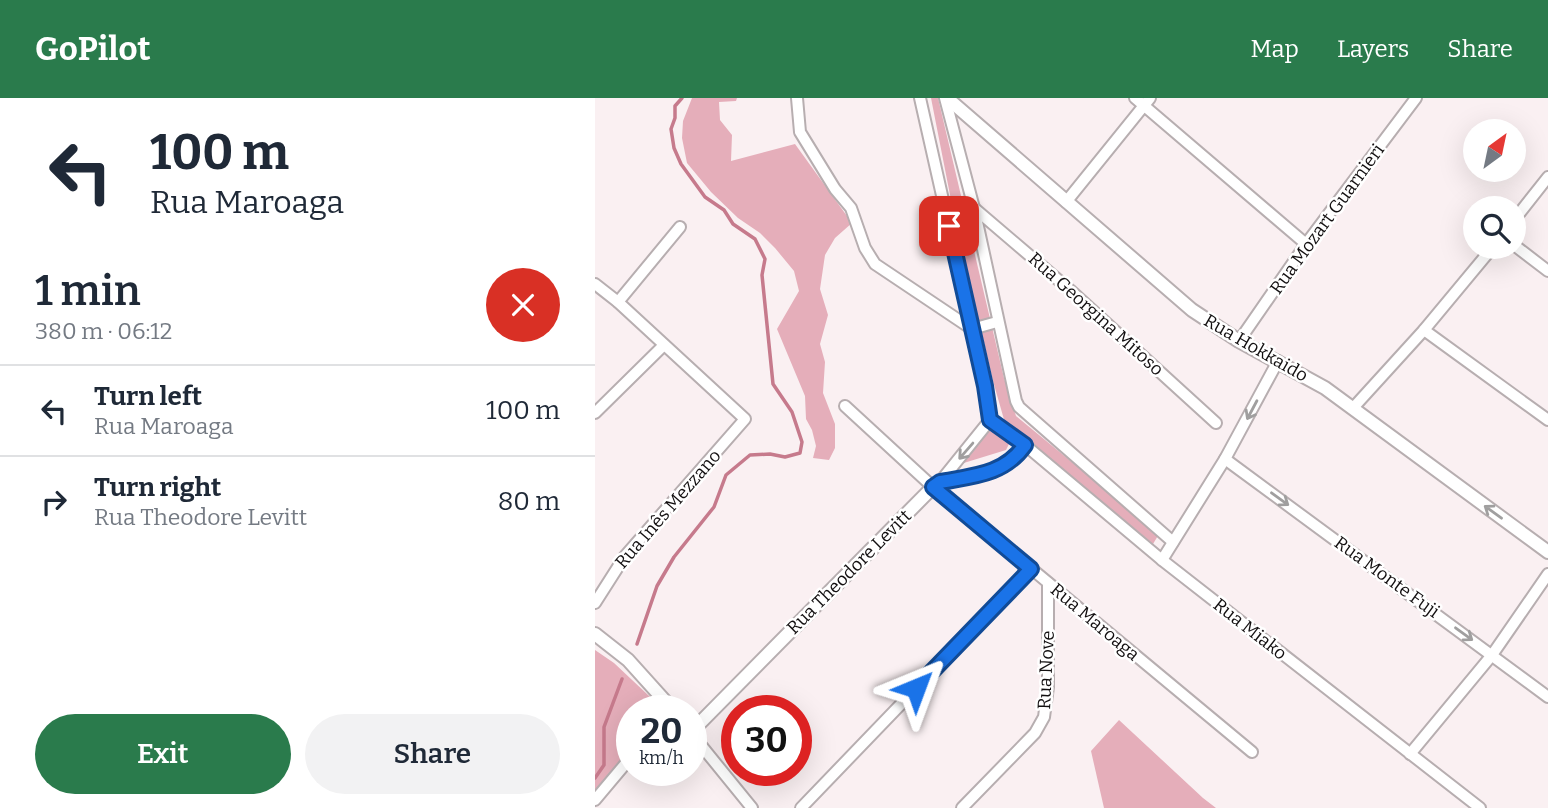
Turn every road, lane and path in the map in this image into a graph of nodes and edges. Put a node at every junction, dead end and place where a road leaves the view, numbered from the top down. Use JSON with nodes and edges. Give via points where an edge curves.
{"nodes":[{"id":1,"x":797,"y":98,"type":"edge"},
{"id":2,"x":920,"y":98,"type":"edge"},
{"id":3,"x":946,"y":98,"type":"edge"},
{"id":4,"x":1416,"y":98,"type":"edge"},
{"id":5,"x":1143,"y":100,"type":"edge"},
{"id":6,"x":1548,"y":177,"type":"edge"},
{"id":7,"x":1066,"y":202,"type":"junction"},
{"id":8,"x":1526,"y":205,"type":"edge"},
{"id":9,"x":974,"y":208,"type":"junction"},
{"id":10,"x":680,"y":228,"type":"dead end"},
{"id":11,"x":1306,"y":244,"type":"junction"},
{"id":12,"x":1526,"y":254,"type":"edge"},
{"id":13,"x":1482,"y":260,"type":"edge"},
{"id":14,"x":1548,"y":271,"type":"edge"},
{"id":15,"x":595,"y":284,"type":"edge"},
{"id":16,"x":618,"y":302,"type":"junction"},
{"id":17,"x":997,"y":321,"type":"junction"},
{"id":18,"x":972,"y":329,"type":"junction"},
{"id":19,"x":1424,"y":330,"type":"junction"},
{"id":20,"x":1239,"y":341,"type":"junction"},
{"id":21,"x":664,"y":345,"type":"junction"},
{"id":22,"x":1278,"y":361,"type":"junction"},
{"id":23,"x":845,"y":406,"type":"dead end"},
{"id":24,"x":1353,"y":408,"type":"junction"},
{"id":25,"x":595,"y":413,"type":"edge"},
{"id":26,"x":990,"y":420,"type":"junction"},
{"id":27,"x":1548,"y":420,"type":"edge"},
{"id":28,"x":1216,"y":423,"type":"dead end"},
{"id":29,"x":1025,"y":445,"type":"junction"},
{"id":30,"x":1225,"y":459,"type":"junction"},
{"id":31,"x":937,"y":484,"type":"junction"},
{"id":32,"x":1173,"y":542,"type":"junction"},
{"id":33,"x":1548,"y":552,"type":"edge"},
{"id":34,"x":1162,"y":560,"type":"junction"},
{"id":35,"x":1031,"y":569,"type":"junction"},
{"id":36,"x":1548,"y":574,"type":"edge"},
{"id":37,"x":1048,"y":583,"type":"junction"},
{"id":38,"x":595,"y":603,"type":"edge"},
{"id":39,"x":595,"y":634,"type":"edge"},
{"id":40,"x":1492,"y":654,"type":"junction"},
{"id":41,"x":658,"y":695,"type":"edge"},
{"id":42,"x":1548,"y":697,"type":"edge"},
{"id":43,"x":707,"y":716,"type":"edge"},
{"id":44,"x":1252,"y":752,"type":"dead end"},
{"id":45,"x":707,"y":753,"type":"edge"},
{"id":46,"x":1410,"y":754,"type":"junction"},
{"id":47,"x":616,"y":775,"type":"edge"},
{"id":48,"x":595,"y":800,"type":"edge"},
{"id":49,"x":748,"y":807,"type":"edge"},
{"id":50,"x":801,"y":808,"type":"edge"},
{"id":51,"x":962,"y":808,"type":"edge"},
{"id":52,"x":1480,"y":808,"type":"edge"}],
"edges":[{"from":1,"to":18,"type":"street","via":[[800,132],[851,208],[871,259]]},
{"from":2,"to":18,"type":"street"},
{"from":3,"to":7,"type":"street","name":"Rua Hokkaido"},
{"from":3,"to":9,"type":"street"},
{"from":4,"to":11,"type":"street","name":"Rua Mozart Guarnieri"},
{"from":5,"to":7,"type":"street"},
{"from":5,"to":11,"type":"street"},
{"from":6,"to":8,"type":"street"},
{"from":7,"to":20,"type":"street","name":"Rua Hokkaido","via":[[1192,310]]},
{"from":9,"to":17,"type":"street"},
{"from":9,"to":28,"type":"street","name":"Rua Georgina Mitoso"},
{"from":10,"to":16,"type":"street"},
{"from":11,"to":20,"type":"street","name":"Rua Mozart Guarnieri"},
{"from":12,"to":14,"type":"street"},
{"from":13,"to":19,"type":"street"},
{"from":15,"to":16,"type":"street"},
{"from":16,"to":21,"type":"street"},
{"from":17,"to":18,"type":"street"},
{"from":17,"to":32,"type":"street","via":[[1019,407]]},
{"from":18,"to":26,"type":"street"},
{"from":19,"to":24,"type":"street"},
{"from":19,"to":27,"type":"street"},
{"from":20,"to":22,"type":"street","name":"Rua Hokkaido"},
{"from":21,"to":25,"type":"street"},
{"from":21,"to":38,"type":"street","name":"Rua Inês Mezzano","via":[[745,419],[625,556]]},
{"from":22,"to":24,"type":"street","name":"Rua Hokkaido"},
{"from":22,"to":30,"type":"street","one_way":true},
{"from":23,"to":31,"type":"street","name":"Rua Maroaga"},
{"from":33,"to":24,"type":"street","name":"Rua Hokkaido","one_way":true},
{"from":26,"to":29,"type":"street","name":"Rua Miako"},
{"from":26,"to":31,"type":"street","one_way":true},
{"from":29,"to":31,"type":"street","via":[[1002,468]]},
{"from":29,"to":34,"type":"street","name":"Rua Miako"},
{"from":30,"to":32,"type":"street"},
{"from":30,"to":40,"type":"street","name":"Rua Monte Fuji","one_way":true},
{"from":31,"to":35,"type":"street","name":"Rua Maroaga"},
{"from":31,"to":43,"type":"street","name":"Rua Theodore Levitt"},
{"from":32,"to":34,"type":"street"},
{"from":34,"to":46,"type":"street","name":"Rua Miako"},
{"from":35,"to":37,"type":"street","name":"Rua Maroaga"},
{"from":35,"to":50,"type":"street"},
{"from":36,"to":40,"type":"street"},
{"from":37,"to":44,"type":"street","name":"Rua Maroaga"},
{"from":37,"to":51,"type":"street","name":"Rua Nove","via":[[1044,718]]},
{"from":39,"to":41,"type":"street","via":[[628,660]]},
{"from":40,"to":42,"type":"street","name":"Rua Monte Fuji"},
{"from":40,"to":46,"type":"street"},
{"from":45,"to":49,"type":"street"},
{"from":46,"to":52,"type":"street","name":"Rua Miako"},
{"from":47,"to":48,"type":"street"}]}
